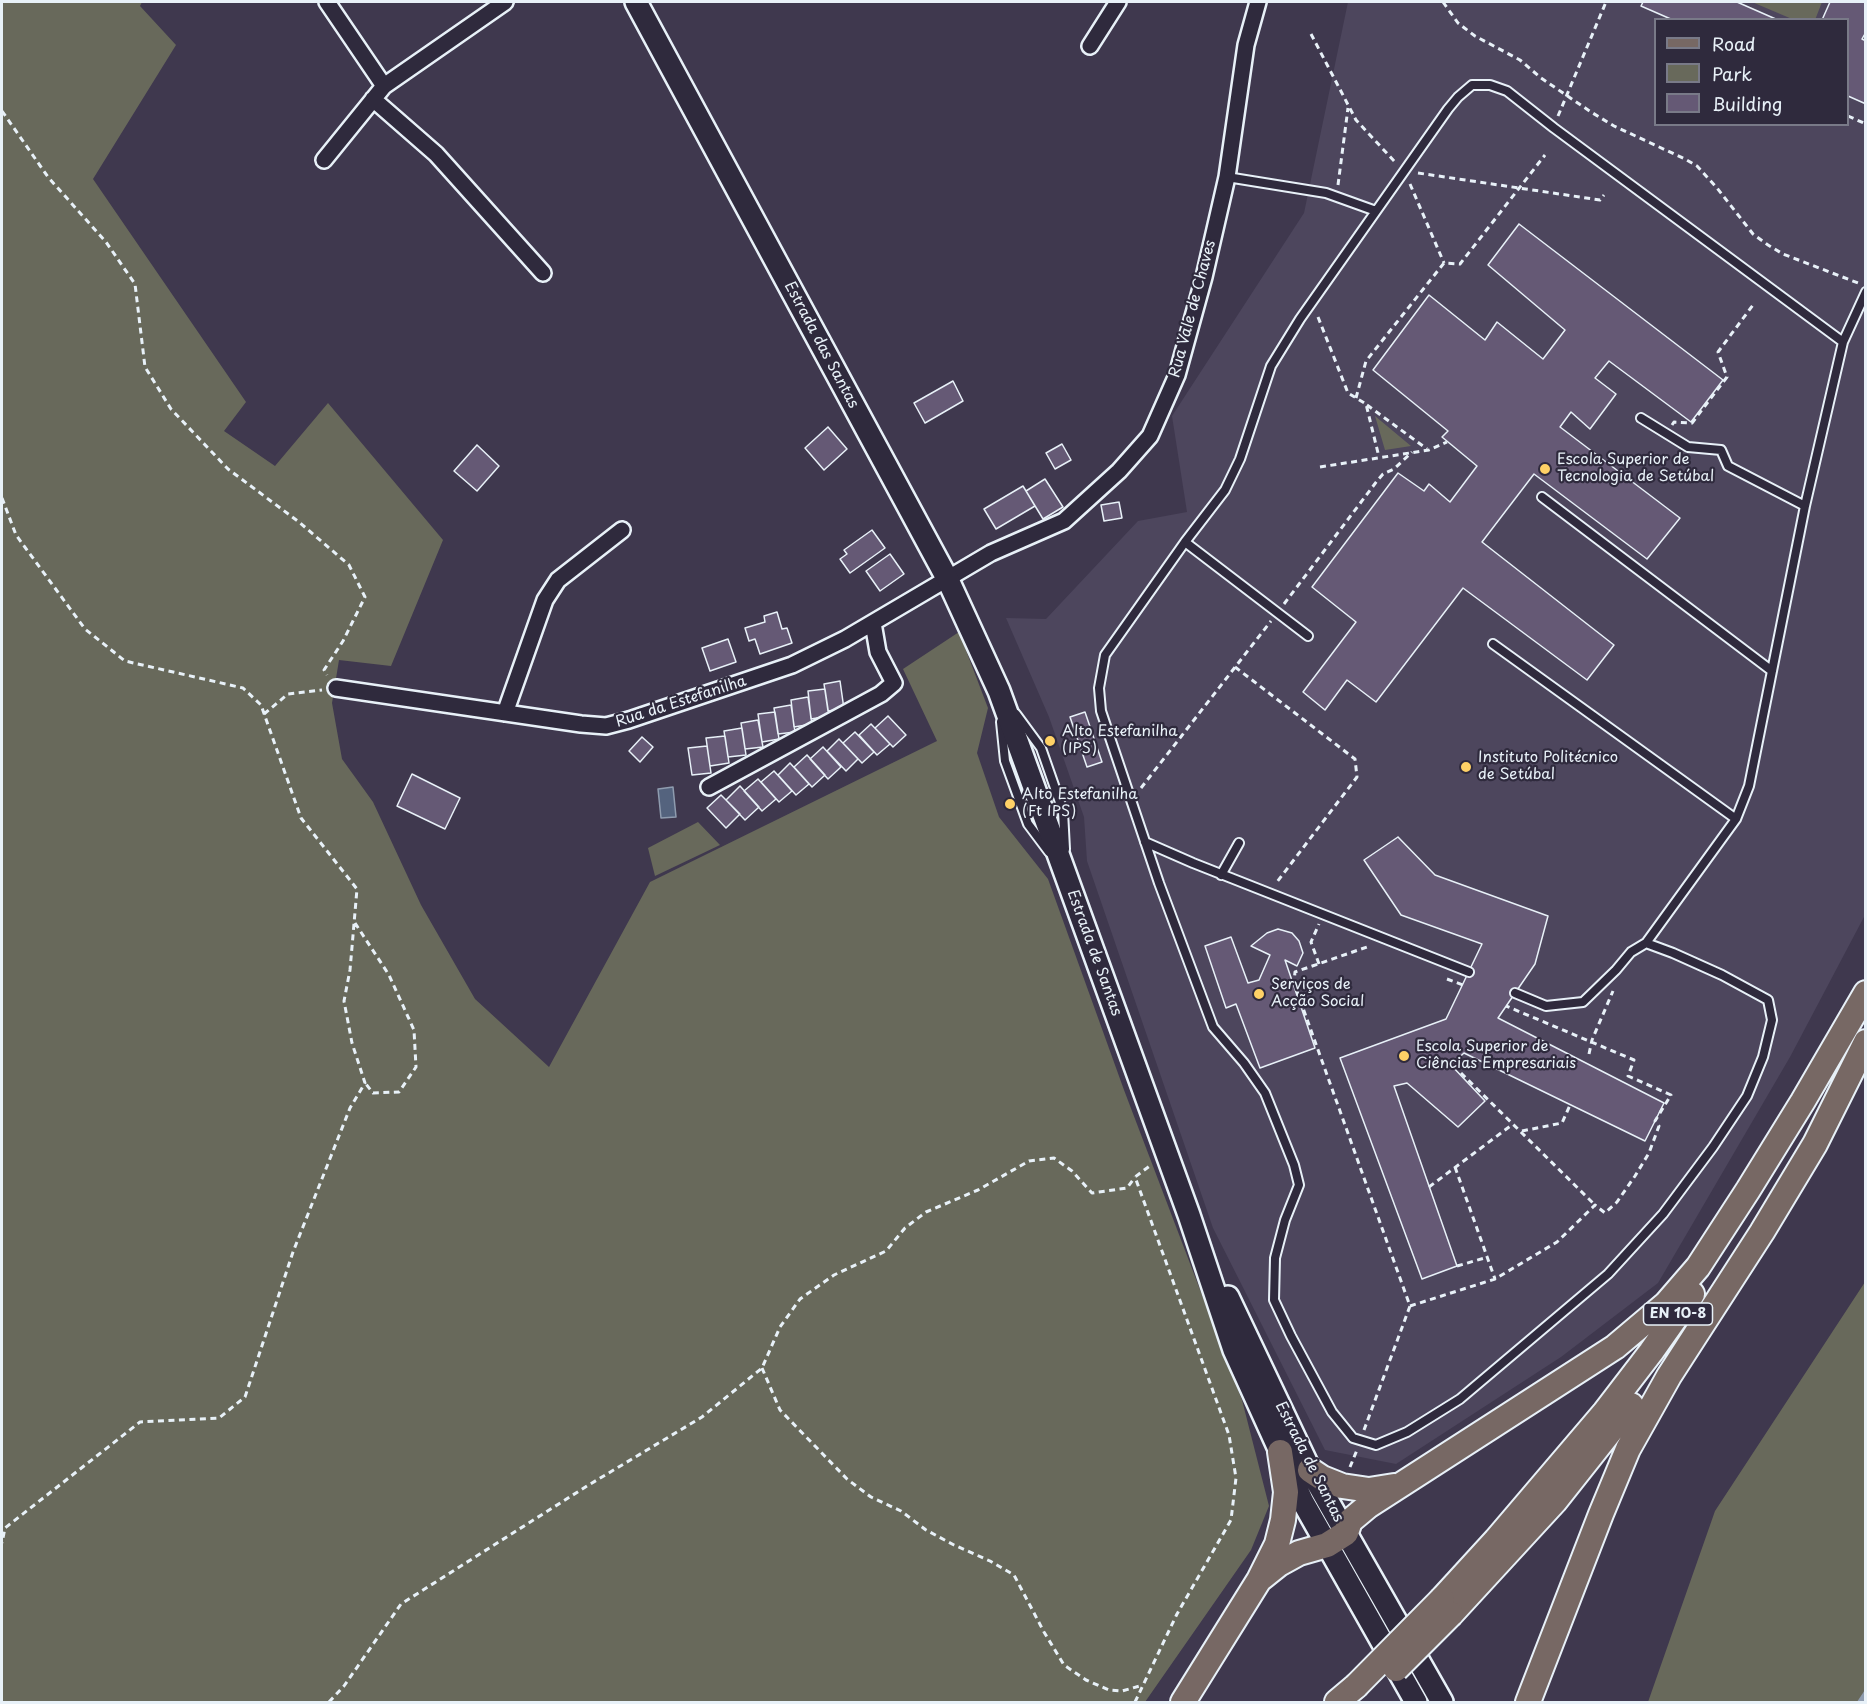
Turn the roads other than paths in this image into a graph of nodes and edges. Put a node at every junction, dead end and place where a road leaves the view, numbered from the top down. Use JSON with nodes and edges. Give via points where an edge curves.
{"nodes":[{"id":1,"x":327,"y":2,"type":"edge"},
{"id":2,"x":505,"y":2,"type":"edge"},
{"id":3,"x":636,"y":2,"type":"edge"},
{"id":4,"x":1118,"y":2,"type":"edge"},
{"id":5,"x":1258,"y":2,"type":"edge"},
{"id":6,"x":1090,"y":46,"type":"dead end"},
{"id":7,"x":384,"y":86,"type":"junction"},
{"id":8,"x":373,"y":99,"type":"junction"},
{"id":9,"x":324,"y":160,"type":"dead end"},
{"id":10,"x":1227,"y":177,"type":"junction"},
{"id":11,"x":1376,"y":211,"type":"junction"},
{"id":12,"x":543,"y":273,"type":"dead end"},
{"id":13,"x":1866,"y":292,"type":"edge"},
{"id":14,"x":1843,"y":342,"type":"junction"},
{"id":15,"x":1641,"y":418,"type":"dead end"},
{"id":16,"x":1542,"y":497,"type":"dead end"},
{"id":17,"x":1805,"y":506,"type":"junction"},
{"id":18,"x":622,"y":530,"type":"dead end"},
{"id":19,"x":1185,"y":542,"type":"junction"},
{"id":20,"x":948,"y":580,"type":"junction"},
{"id":21,"x":873,"y":623,"type":"junction"},
{"id":22,"x":1308,"y":636,"type":"dead end"},
{"id":23,"x":1493,"y":644,"type":"dead end"},
{"id":24,"x":1772,"y":671,"type":"junction"},
{"id":25,"x":336,"y":688,"type":"road end"},
{"id":26,"x":999,"y":691,"type":"joint"},
{"id":27,"x":505,"y":713,"type":"junction"},
{"id":28,"x":709,"y":787,"type":"dead end"},
{"id":29,"x":1736,"y":819,"type":"junction"},
{"id":30,"x":1145,"y":843,"type":"junction"},
{"id":31,"x":1239,"y":843,"type":"dead end"},
{"id":32,"x":1221,"y":874,"type":"junction"},
{"id":33,"x":1646,"y":943,"type":"junction"},
{"id":34,"x":1469,"y":972,"type":"dead end"},
{"id":35,"x":1515,"y":993,"type":"dead end"},
{"id":36,"x":1866,"y":995,"type":"edge"},
{"id":37,"x":1866,"y":1030,"type":"edge"},
{"id":38,"x":1866,"y":1042,"type":"edge"},
{"id":39,"x":1189,"y":1215,"type":"junction"},
{"id":40,"x":1280,"y":1452,"type":"junction"},
{"id":41,"x":1310,"y":1470,"type":"junction"},
{"id":42,"x":1410,"y":1480,"type":"junction"},
{"id":43,"x":1336,"y":1539,"type":"junction"},
{"id":44,"x":1259,"y":1580,"type":"junction"},
{"id":45,"x":1446,"y":1606,"type":"junction"},
{"id":46,"x":1360,"y":1696,"type":"edge"},
{"id":47,"x":1183,"y":1702,"type":"edge"},
{"id":48,"x":1337,"y":1702,"type":"edge"},
{"id":49,"x":1416,"y":1702,"type":"edge"},
{"id":50,"x":1442,"y":1702,"type":"edge"},
{"id":51,"x":1528,"y":1702,"type":"edge"}],
"edges":[{"from":1,"to":7,"type":"street"},
{"from":2,"to":7,"type":"street"},
{"from":3,"to":20,"type":"main road","name":"Estrada das Santas"},
{"from":4,"to":6,"type":"street"},
{"from":5,"to":10,"type":"street","name":"Rua Vale de Chaves","via":[[1246,45]]},
{"from":7,"to":8,"type":"street"},
{"from":8,"to":9,"type":"street"},
{"from":8,"to":12,"type":"street","via":[[436,154]]},
{"from":10,"to":11,"type":"lane","via":[[1326,193]]},
{"from":10,"to":20,"type":"street","name":"Rua Vale de Chaves","via":[[1177,375],[1150,436],[1119,471],[1064,521],[991,553]]},
{"from":11,"to":14,"type":"lane","via":[[1458,96],[1472,85],[1490,86],[1507,91]]},
{"from":11,"to":19,"type":"lane","via":[[1271,366],[1240,459],[1225,490]]},
{"from":13,"to":14,"type":"lane"},
{"from":14,"to":17,"type":"lane"},
{"from":15,"to":17,"type":"lane","via":[[1688,447],[1721,450],[1728,466]]},
{"from":16,"to":24,"type":"lane"},
{"from":17,"to":24,"type":"lane"},
{"from":18,"to":27,"type":"street","via":[[558,580],[545,600]]},
{"from":19,"to":22,"type":"lane"},
{"from":19,"to":30,"type":"lane","via":[[1105,655],[1099,688],[1101,711]]},
{"from":20,"to":21,"type":"street","name":"Rua da Estefanilha"},
{"from":20,"to":26,"type":"main road","name":"Estrada das Santas"},
{"from":21,"to":27,"type":"street","name":"Rua da Estefanilha","via":[[792,665],[606,726]]},
{"from":21,"to":28,"type":"street","via":[[878,652],[894,683],[881,694]]},
{"from":23,"to":29,"type":"lane"},
{"from":24,"to":29,"type":"lane","via":[[1749,786]]},
{"from":25,"to":27,"type":"street","name":"Rua da Estefanilha"},
{"from":26,"to":39,"type":"main road","name":"Estrada de Santas"},
{"from":29,"to":33,"type":"lane"},
{"from":30,"to":32,"type":"lane"},
{"from":30,"to":33,"type":"lane","via":[[1213,1027],[1265,1093],[1294,1165],[1299,1185],[1275,1258],[1274,1300],[1332,1412],[1353,1438],[1376,1445],[1407,1432],[1460,1399],[1608,1274],[1663,1214],[1748,1095],[1772,1020],[1767,1000]]},
{"from":31,"to":32,"type":"lane"},
{"from":32,"to":34,"type":"lane"},
{"from":33,"to":35,"type":"lane","via":[[1631,952],[1583,1002],[1546,1006]]},
{"from":36,"to":42,"type":"main road","via":[[1748,1190],[1698,1267],[1666,1304],[1615,1347]]},
{"from":36,"to":45,"type":"main road","number":"EN 10-8","via":[[1760,1187],[1652,1352]]},
{"from":37,"to":45,"type":"main road","number":"EN 10-8","via":[[1768,1205],[1683,1334],[1555,1502]]},
{"from":38,"to":51,"type":"main road","via":[[1794,1179],[1642,1422],[1614,1480]]},
{"from":39,"to":40,"type":"main road","name":"Estrada de Santas","via":[[1234,1350]]},
{"from":39,"to":41,"type":"main road","name":"Estrada de Santas"},
{"from":40,"to":43,"type":"main road","name":"Estrada de Santas","via":[[1303,1502]]},
{"from":40,"to":44,"type":"main road","via":[[1286,1492],[1283,1520],[1277,1544]]},
{"from":41,"to":42,"type":"main road","via":[[1350,1488],[1379,1490]]},
{"from":41,"to":43,"type":"main road","name":"Estrada de Santas"},
{"from":42,"to":43,"type":"main road","via":[[1356,1515]]},
{"from":43,"to":44,"type":"main road","via":[[1299,1553]]},
{"from":43,"to":49,"type":"main road","name":"Estrada de Santas"},
{"from":43,"to":50,"type":"main road","name":"Estrada de Santas"},
{"from":44,"to":47,"type":"main road"},
{"from":45,"to":46,"type":"main road","bridge":true},
{"from":46,"to":48,"type":"main road"}]}
